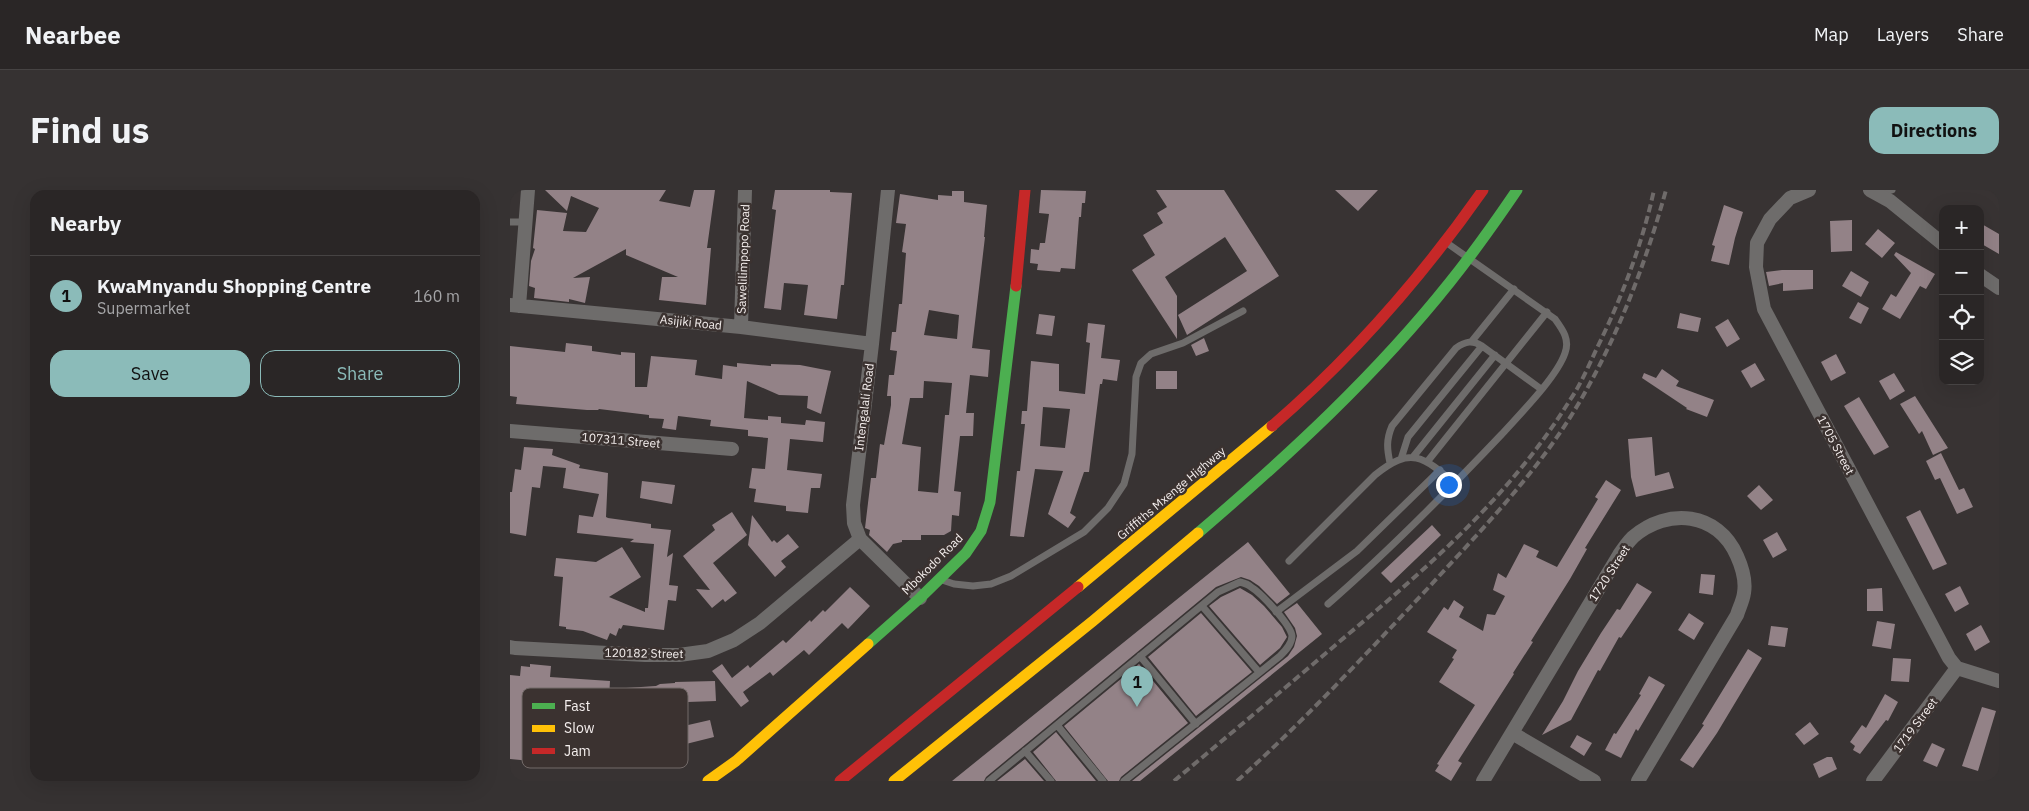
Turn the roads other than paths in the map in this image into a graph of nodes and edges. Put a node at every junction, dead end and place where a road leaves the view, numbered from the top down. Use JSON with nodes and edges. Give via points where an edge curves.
{"nodes":[{"id":1,"x":528,"y":190,"type":"edge"},
{"id":2,"x":746,"y":190,"type":"edge"},
{"id":3,"x":888,"y":190,"type":"edge"},
{"id":4,"x":1025,"y":190,"type":"edge"},
{"id":5,"x":1482,"y":190,"type":"edge"},
{"id":6,"x":1517,"y":190,"type":"edge"},
{"id":7,"x":1809,"y":190,"type":"edge"},
{"id":8,"x":1892,"y":190,"type":"edge"},
{"id":9,"x":1874,"y":192,"type":"edge"},
{"id":10,"x":510,"y":222,"type":"edge"},
{"id":11,"x":526,"y":222,"type":"junction"},
{"id":12,"x":1939,"y":241,"type":"edge"},
{"id":13,"x":1447,"y":242,"type":"junction"},
{"id":14,"x":1469,"y":258,"type":"junction"},
{"id":15,"x":1984,"y":278,"type":"edge"},
{"id":16,"x":1999,"y":288,"type":"edge"},
{"id":17,"x":1514,"y":289,"type":"junction"},
{"id":18,"x":514,"y":305,"type":"edge"},
{"id":19,"x":1243,"y":311,"type":"dead end"},
{"id":20,"x":1547,"y":312,"type":"junction"},
{"id":21,"x":741,"y":327,"type":"junction"},
{"id":22,"x":1472,"y":341,"type":"junction"},
{"id":23,"x":872,"y":344,"type":"junction"},
{"id":24,"x":1482,"y":346,"type":"junction"},
{"id":25,"x":1495,"y":354,"type":"junction"},
{"id":26,"x":1507,"y":363,"type":"junction"},
{"id":27,"x":1541,"y":389,"type":"junction"},
{"id":28,"x":510,"y":431,"type":"edge"},
{"id":29,"x":732,"y":449,"type":"dead end"},
{"id":30,"x":1413,"y":457,"type":"junction"},
{"id":31,"x":1401,"y":459,"type":"junction"},
{"id":32,"x":1427,"y":462,"type":"junction"},
{"id":33,"x":1390,"y":463,"type":"junction"},
{"id":34,"x":1440,"y":470,"type":"junction"},
{"id":35,"x":1455,"y":484,"type":"junction"},
{"id":36,"x":860,"y":540,"type":"junction"},
{"id":37,"x":1289,"y":561,"type":"dead end"},
{"id":38,"x":939,"y":579,"type":"junction"},
{"id":39,"x":920,"y":598,"type":"junction"},
{"id":40,"x":1328,"y":604,"type":"dead end"},
{"id":41,"x":1202,"y":606,"type":"junction"},
{"id":42,"x":1276,"y":612,"type":"junction"},
{"id":43,"x":510,"y":647,"type":"edge"},
{"id":44,"x":1140,"y":656,"type":"junction"},
{"id":45,"x":1957,"y":668,"type":"junction"},
{"id":46,"x":1259,"y":672,"type":"junction"},
{"id":47,"x":1999,"y":680,"type":"edge"},
{"id":48,"x":1196,"y":724,"type":"junction"},
{"id":49,"x":1057,"y":725,"type":"junction"},
{"id":50,"x":1512,"y":733,"type":"junction"},
{"id":51,"x":1025,"y":751,"type":"junction"},
{"id":52,"x":992,"y":780,"type":"edge"},
{"id":53,"x":708,"y":781,"type":"edge"},
{"id":54,"x":840,"y":781,"type":"edge"},
{"id":55,"x":894,"y":781,"type":"edge"},
{"id":56,"x":1051,"y":781,"type":"edge"},
{"id":57,"x":1103,"y":781,"type":"edge"},
{"id":58,"x":1124,"y":781,"type":"edge"},
{"id":59,"x":1483,"y":781,"type":"edge"},
{"id":60,"x":1594,"y":781,"type":"edge"},
{"id":61,"x":1638,"y":781,"type":"edge"},
{"id":62,"x":1873,"y":781,"type":"edge"}],
"edges":[{"from":1,"to":11,"type":"street"},
{"from":2,"to":21,"type":"street","name":"Sawelilimpopo Road"},
{"from":3,"to":23,"type":"street","name":"Intengalali Road"},
{"from":4,"to":38,"type":"street","name":"Mbokodo Road","via":[[990,502],[981,531],[966,553]]},
{"from":5,"to":13,"type":"street","name":"Griffiths Mxenge Highway"},
{"from":6,"to":14,"type":"street"},
{"from":7,"to":45,"type":"street","name":"1705 Street","via":[[1790,198],[1770,219],[1757,243],[1756,267],[1764,309],[1936,636]]},
{"from":8,"to":9,"type":"lane"},
{"from":9,"to":12,"type":"street"},
{"from":10,"to":11,"type":"lane"},
{"from":11,"to":18,"type":"street"},
{"from":13,"to":14,"type":"lane"},
{"from":13,"to":54,"type":"street","name":"Griffiths Mxenge Highway","via":[[1361,342],[1302,399],[1202,485]]},
{"from":14,"to":17,"type":"lane"},
{"from":14,"to":55,"type":"street","via":[[1401,341],[1281,461],[1130,592]]},
{"from":15,"to":16,"type":"street"},
{"from":17,"to":20,"type":"lane"},
{"from":17,"to":22,"type":"lane"},
{"from":18,"to":21,"type":"street","name":"Asijiki Road"},
{"from":19,"to":38,"type":"lane","via":[[1183,343],[1151,354],[1141,363],[1136,377],[1132,454],[1124,484],[1108,508],[1084,532],[992,584],[973,586]]},
{"from":20,"to":26,"type":"lane"},
{"from":20,"to":27,"type":"lane","via":[[1564,330],[1567,341],[1565,354]]},
{"from":21,"to":23,"type":"street","name":"Asijiki Road"},
{"from":22,"to":24,"type":"lane"},
{"from":22,"to":33,"type":"lane","via":[[1456,348],[1392,426],[1387,438]]},
{"from":23,"to":36,"type":"street","name":"Intengalali Road","via":[[852,505]]},
{"from":24,"to":25,"type":"lane"},
{"from":24,"to":31,"type":"lane","via":[[1408,436]]},
{"from":25,"to":26,"type":"lane"},
{"from":25,"to":30,"type":"lane"},
{"from":26,"to":27,"type":"lane"},
{"from":26,"to":32,"type":"lane"},
{"from":27,"to":35,"type":"lane"},
{"from":28,"to":29,"type":"street","name":"107311 Street"},
{"from":30,"to":31,"type":"lane"},
{"from":30,"to":32,"type":"lane"},
{"from":31,"to":33,"type":"lane"},
{"from":32,"to":34,"type":"lane"},
{"from":33,"to":37,"type":"lane"},
{"from":34,"to":35,"type":"lane"},
{"from":34,"to":42,"type":"lane","via":[[1357,552]]},
{"from":35,"to":40,"type":"lane"},
{"from":36,"to":39,"type":"street"},
{"from":36,"to":43,"type":"street","name":"120182 Street","via":[[760,623],[734,640],[708,651],[645,655]]},
{"from":38,"to":39,"type":"street","name":"Mbokodo Road"},
{"from":39,"to":53,"type":"street","name":"Mbokodo Road","via":[[736,761]]},
{"from":41,"to":42,"type":"lane","via":[[1218,592],[1240,582],[1251,586]]},
{"from":41,"to":44,"type":"lane"},
{"from":41,"to":46,"type":"lane"},
{"from":42,"to":46,"type":"lane","via":[[1292,638],[1280,656]]},
{"from":44,"to":48,"type":"lane"},
{"from":44,"to":49,"type":"lane"},
{"from":45,"to":47,"type":"street"},
{"from":45,"to":62,"type":"street","name":"1719 Street"},
{"from":46,"to":48,"type":"lane"},
{"from":48,"to":58,"type":"lane"},
{"from":49,"to":51,"type":"lane"},
{"from":49,"to":57,"type":"lane"},
{"from":50,"to":59,"type":"street","name":"1720 Street"},
{"from":50,"to":60,"type":"street"},
{"from":50,"to":61,"type":"street","name":"1720 Street","via":[[1632,538],[1652,524],[1678,517],[1700,520],[1719,529],[1733,546],[1742,568],[1744,592],[1737,615]]},
{"from":51,"to":52,"type":"lane"},
{"from":51,"to":56,"type":"lane"}]}
